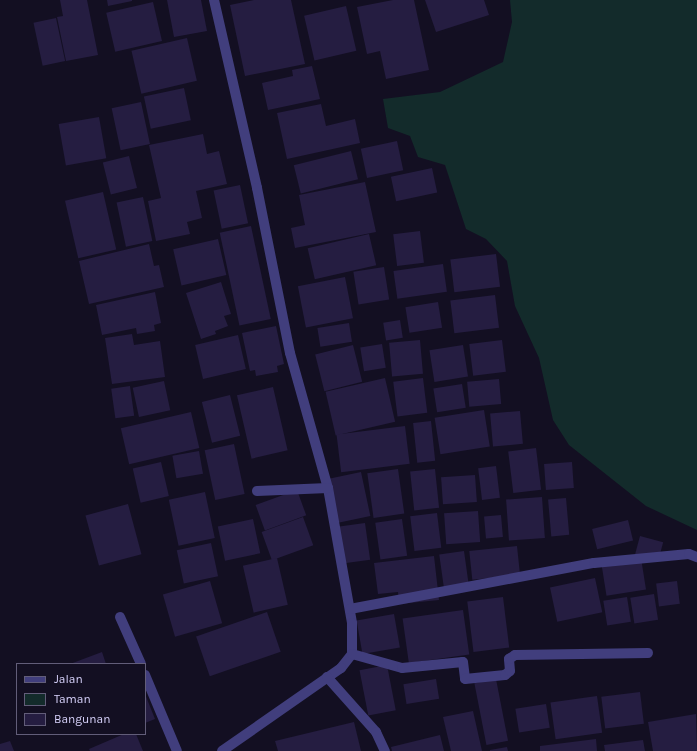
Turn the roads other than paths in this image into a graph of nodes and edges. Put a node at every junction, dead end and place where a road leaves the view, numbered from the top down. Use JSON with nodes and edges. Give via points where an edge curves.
{"nodes":[{"id":1,"x":214,"y":0,"type":"edge"},
{"id":2,"x":328,"y":488,"type":"junction"},
{"id":3,"x":257,"y":491,"type":"dead end"},
{"id":4,"x":697,"y":557,"type":"edge"},
{"id":5,"x":350,"y":609,"type":"junction"},
{"id":6,"x":120,"y":617,"type":"dead end"},
{"id":7,"x":648,"y":653,"type":"dead end"},
{"id":8,"x":352,"y":654,"type":"junction"},
{"id":9,"x":140,"y":663,"type":"edge"},
{"id":10,"x":146,"y":677,"type":"edge"},
{"id":11,"x":327,"y":677,"type":"junction"},
{"id":12,"x":177,"y":751,"type":"edge"},
{"id":13,"x":222,"y":751,"type":"edge"},
{"id":14,"x":385,"y":751,"type":"edge"}],
"edges":[{"from":1,"to":2,"type":"street","via":[[257,188],[290,353]]},
{"from":2,"to":3,"type":"street"},
{"from":2,"to":5,"type":"street"},
{"from":4,"to":5,"type":"street","via":[[689,554],[594,563]]},
{"from":5,"to":8,"type":"street"},
{"from":6,"to":9,"type":"street"},
{"from":7,"to":8,"type":"street","via":[[515,655],[509,659],[510,672],[505,675],[465,679],[463,662],[402,668]]},
{"from":8,"to":11,"type":"street","via":[[341,668]]},
{"from":10,"to":12,"type":"street"},
{"from":11,"to":13,"type":"street"},
{"from":11,"to":14,"type":"street","via":[[376,732]]}]}
